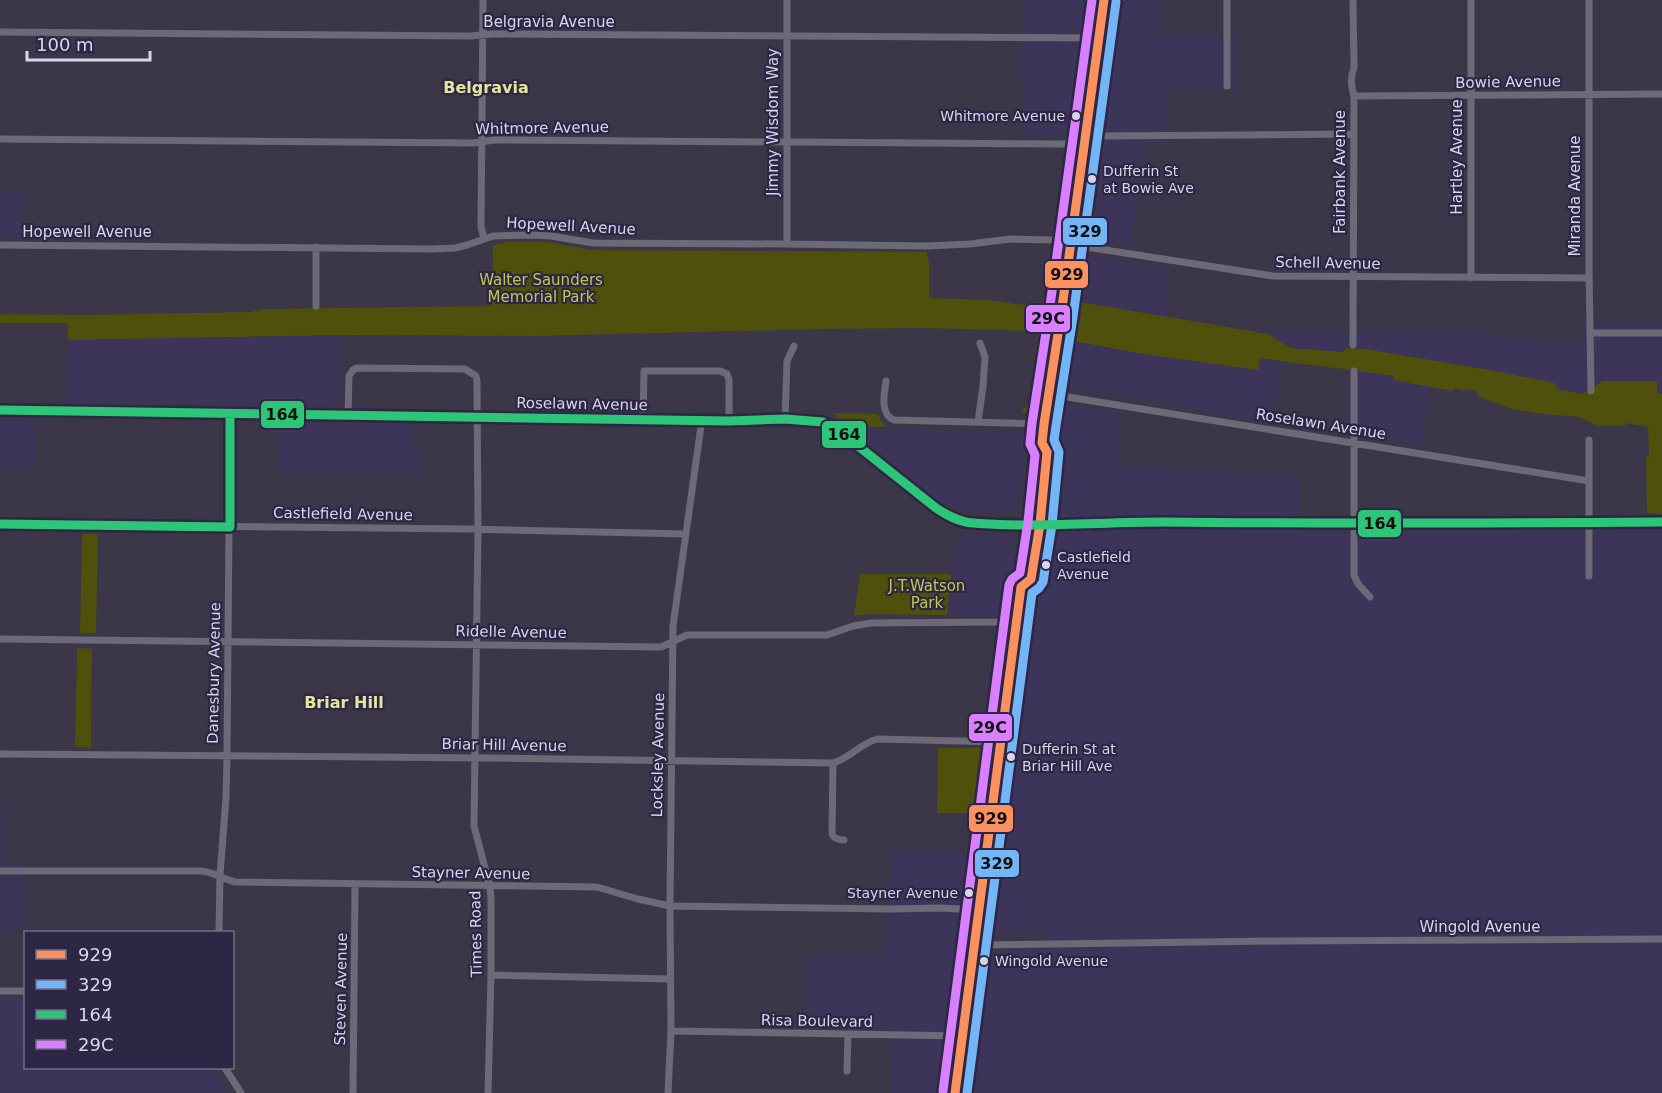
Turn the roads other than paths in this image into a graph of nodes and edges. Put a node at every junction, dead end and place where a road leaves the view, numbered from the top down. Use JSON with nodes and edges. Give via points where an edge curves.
{"nodes":[{"id":1,"x":483,"y":0,"type":"edge"},
{"id":2,"x":787,"y":0,"type":"edge"},
{"id":3,"x":1104,"y":0,"type":"edge"},
{"id":4,"x":1227,"y":0,"type":"edge"},
{"id":5,"x":1353,"y":0,"type":"edge"},
{"id":6,"x":1471,"y":0,"type":"edge"},
{"id":7,"x":1589,"y":0,"type":"edge"},
{"id":8,"x":0,"y":32,"type":"edge"},
{"id":9,"x":483,"y":35,"type":"junction"},
{"id":10,"x":787,"y":36,"type":"junction"},
{"id":11,"x":1099,"y":38,"type":"junction"},
{"id":12,"x":1227,"y":86,"type":"dead end"},
{"id":13,"x":1589,"y":94,"type":"junction"},
{"id":14,"x":1662,"y":94,"type":"edge"},
{"id":15,"x":1471,"y":95,"type":"junction"},
{"id":16,"x":1354,"y":96,"type":"junction"},
{"id":17,"x":1353,"y":134,"type":"junction"},
{"id":18,"x":0,"y":139,"type":"edge"},
{"id":19,"x":1084,"y":139,"type":"junction"},
{"id":20,"x":482,"y":141,"type":"junction"},
{"id":21,"x":786,"y":142,"type":"junction"},
{"id":22,"x":484,"y":238,"type":"junction"},
{"id":23,"x":787,"y":243,"type":"junction"},
{"id":24,"x":1070,"y":243,"type":"junction"},
{"id":25,"x":0,"y":245,"type":"edge"},
{"id":26,"x":316,"y":247,"type":"junction"},
{"id":27,"x":1353,"y":277,"type":"junction"},
{"id":28,"x":1470,"y":278,"type":"junction"},
{"id":29,"x":1589,"y":278,"type":"junction"},
{"id":30,"x":316,"y":306,"type":"dead end"},
{"id":31,"x":1590,"y":333,"type":"junction"},
{"id":32,"x":1662,"y":333,"type":"edge"},
{"id":33,"x":980,"y":343,"type":"dead end"},
{"id":34,"x":1353,"y":345,"type":"dead end"},
{"id":35,"x":794,"y":346,"type":"dead end"},
{"id":36,"x":1354,"y":372,"type":"dead end"},
{"id":37,"x":886,"y":381,"type":"dead end"},
{"id":38,"x":1591,"y":391,"type":"dead end"},
{"id":39,"x":1049,"y":394,"type":"junction"},
{"id":40,"x":0,"y":410,"type":"edge"},
{"id":41,"x":230,"y":414,"type":"junction"},
{"id":42,"x":348,"y":414,"type":"junction"},
{"id":43,"x":478,"y":416,"type":"junction"},
{"id":44,"x":643,"y":419,"type":"junction"},
{"id":45,"x":702,"y":419,"type":"junction"},
{"id":46,"x":786,"y":419,"type":"junction"},
{"id":47,"x":729,"y":421,"type":"junction"},
{"id":48,"x":978,"y":422,"type":"junction"},
{"id":49,"x":1044,"y":424,"type":"junction"},
{"id":50,"x":1589,"y":441,"type":"dead end"},
{"id":51,"x":1042,"y":443,"type":"junction"},
{"id":52,"x":1353,"y":443,"type":"junction"},
{"id":53,"x":1589,"y":481,"type":"junction"},
{"id":54,"x":1662,"y":522,"type":"edge"},
{"id":55,"x":1589,"y":523,"type":"junction"},
{"id":56,"x":0,"y":524,"type":"edge"},
{"id":57,"x":1026,"y":524,"type":"junction"},
{"id":58,"x":1040,"y":524,"type":"junction"},
{"id":59,"x":1354,"y":524,"type":"junction"},
{"id":60,"x":230,"y":527,"type":"junction"},
{"id":61,"x":478,"y":530,"type":"junction"},
{"id":62,"x":686,"y":534,"type":"junction"},
{"id":63,"x":1589,"y":576,"type":"dead end"},
{"id":64,"x":1021,"y":587,"type":"junction"},
{"id":65,"x":1370,"y":597,"type":"dead end"},
{"id":66,"x":1016,"y":621,"type":"junction"},
{"id":67,"x":0,"y":639,"type":"edge"},
{"id":68,"x":228,"y":641,"type":"junction"},
{"id":69,"x":673,"y":641,"type":"junction"},
{"id":70,"x":477,"y":645,"type":"junction"},
{"id":71,"x":1001,"y":742,"type":"junction"},
{"id":72,"x":0,"y":754,"type":"edge"},
{"id":73,"x":227,"y":756,"type":"junction"},
{"id":74,"x":475,"y":758,"type":"junction"},
{"id":75,"x":672,"y":761,"type":"junction"},
{"id":76,"x":834,"y":763,"type":"junction"},
{"id":77,"x":844,"y":840,"type":"dead end"},
{"id":78,"x":0,"y":871,"type":"edge"},
{"id":79,"x":219,"y":875,"type":"junction"},
{"id":80,"x":355,"y":885,"type":"junction"},
{"id":81,"x":490,"y":886,"type":"junction"},
{"id":82,"x":670,"y":906,"type":"junction"},
{"id":83,"x":978,"y":910,"type":"junction"},
{"id":84,"x":219,"y":931,"type":"edge"},
{"id":85,"x":1662,"y":939,"type":"edge"},
{"id":86,"x":973,"y":945,"type":"junction"},
{"id":87,"x":491,"y":975,"type":"junction"},
{"id":88,"x":670,"y":979,"type":"junction"},
{"id":89,"x":0,"y":991,"type":"edge"},
{"id":90,"x":24,"y":991,"type":"edge"},
{"id":91,"x":670,"y":1031,"type":"junction"},
{"id":92,"x":848,"y":1035,"type":"junction"},
{"id":93,"x":962,"y":1036,"type":"junction"},
{"id":94,"x":226,"y":1069,"type":"edge"},
{"id":95,"x":847,"y":1071,"type":"dead end"},
{"id":96,"x":242,"y":1093,"type":"edge"},
{"id":97,"x":353,"y":1093,"type":"edge"},
{"id":98,"x":488,"y":1093,"type":"edge"},
{"id":99,"x":668,"y":1093,"type":"edge"},
{"id":100,"x":956,"y":1093,"type":"edge"}],
"edges":[{"from":1,"to":9,"type":"street"},
{"from":2,"to":10,"type":"street","name":"Jimmy Wisdom Way"},
{"from":3,"to":11,"type":"main road"},
{"from":4,"to":12,"type":"street"},
{"from":5,"to":16,"type":"street","name":"Fairbank Avenue"},
{"from":6,"to":15,"type":"street","name":"Hartley Avenue"},
{"from":7,"to":13,"type":"street","name":"Miranda Avenue"},
{"from":8,"to":9,"type":"street","name":"Belgravia Avenue"},
{"from":9,"to":10,"type":"street","name":"Belgravia Avenue"},
{"from":9,"to":20,"type":"street"},
{"from":10,"to":11,"type":"street","name":"Belgravia Avenue"},
{"from":10,"to":21,"type":"street","name":"Jimmy Wisdom Way"},
{"from":11,"to":19,"type":"main road"},
{"from":13,"to":14,"type":"street","name":"Bowie Avenue"},
{"from":13,"to":15,"type":"street","name":"Bowie Avenue"},
{"from":13,"to":29,"type":"street","name":"Miranda Avenue"},
{"from":15,"to":16,"type":"street","name":"Bowie Avenue"},
{"from":15,"to":28,"type":"street","name":"Hartley Avenue"},
{"from":16,"to":17,"type":"street","name":"Fairbank Avenue"},
{"from":17,"to":19,"type":"street"},
{"from":17,"to":27,"type":"street","name":"Fairbank Avenue"},
{"from":18,"to":20,"type":"street","name":"Whitmore Avenue"},
{"from":19,"to":21,"type":"street","name":"Whitmore Avenue","via":[[1065,144]]},
{"from":19,"to":24,"type":"main road"},
{"from":20,"to":21,"type":"street","name":"Whitmore Avenue"},
{"from":20,"to":22,"type":"street"},
{"from":21,"to":23,"type":"street","name":"Jimmy Wisdom Way"},
{"from":22,"to":23,"type":"street","name":"Hopewell Avenue","via":[[531,235],[593,243]]},
{"from":22,"to":26,"type":"street","name":"Hopewell Avenue","via":[[454,248]]},
{"from":23,"to":24,"type":"street","name":"Hopewell Avenue","via":[[927,246],[1010,239]]},
{"from":24,"to":27,"type":"street","name":"Schell Avenue","via":[[1273,276]]},
{"from":24,"to":39,"type":"main road"},
{"from":25,"to":26,"type":"street","name":"Hopewell Avenue"},
{"from":26,"to":30,"type":"street"},
{"from":27,"to":28,"type":"street","name":"Schell Avenue"},
{"from":27,"to":34,"type":"street","name":"Fairbank Avenue"},
{"from":28,"to":29,"type":"street","name":"Schell Avenue"},
{"from":29,"to":31,"type":"street","name":"Miranda Avenue"},
{"from":31,"to":32,"type":"street"},
{"from":31,"to":38,"type":"street","name":"Miranda Avenue"},
{"from":33,"to":48,"type":"street","via":[[985,357]]},
{"from":35,"to":46,"type":"street","via":[[787,361]]},
{"from":36,"to":52,"type":"street"},
{"from":37,"to":48,"type":"street","via":[[888,418]]},
{"from":39,"to":49,"type":"main road"},
{"from":39,"to":52,"type":"street","name":"Roselawn Avenue"},
{"from":40,"to":41,"type":"street","name":"Roselawn Avenue"},
{"from":41,"to":42,"type":"street","name":"Roselawn Avenue"},
{"from":41,"to":60,"type":"street","name":"Danesbury Avenue"},
{"from":42,"to":43,"type":"street","name":"Roselawn Avenue"},
{"from":42,"to":43,"type":"street","name":"Times Road","via":[[349,376],[357,368],[465,369],[476,376]]},
{"from":43,"to":44,"type":"street","name":"Roselawn Avenue"},
{"from":43,"to":61,"type":"street","name":"Times Road"},
{"from":44,"to":45,"type":"street","name":"Roselawn Avenue"},
{"from":44,"to":47,"type":"street","via":[[644,371],[724,372],[729,377]]},
{"from":45,"to":47,"type":"street","name":"Roselawn Avenue"},
{"from":45,"to":62,"type":"street","name":"Locksley Avenue"},
{"from":46,"to":47,"type":"street","name":"Roselawn Avenue"},
{"from":46,"to":57,"type":"street","name":"Roselawn Avenue","via":[[823,422],[838,430],[951,518],[970,523]]},
{"from":48,"to":49,"type":"street"},
{"from":49,"to":51,"type":"main road"},
{"from":50,"to":53,"type":"street"},
{"from":51,"to":57,"type":"main road","via":[[1037,450]]},
{"from":51,"to":58,"type":"main road","via":[[1047,452]]},
{"from":52,"to":53,"type":"street","name":"Roselawn Avenue"},
{"from":52,"to":59,"type":"street"},
{"from":53,"to":55,"type":"street"},
{"from":54,"to":55,"type":"street"},
{"from":55,"to":59,"type":"street"},
{"from":55,"to":63,"type":"street"},
{"from":56,"to":60,"type":"street","name":"Castlefield Avenue"},
{"from":57,"to":58,"type":"street"},
{"from":57,"to":64,"type":"main road","via":[[1018,580]]},
{"from":58,"to":59,"type":"street"},
{"from":58,"to":64,"type":"main road","via":[[1031,579]]},
{"from":59,"to":65,"type":"street","via":[[1354,575]]},
{"from":60,"to":61,"type":"street","name":"Castlefield Avenue"},
{"from":60,"to":68,"type":"street","name":"Danesbury Avenue"},
{"from":61,"to":62,"type":"street","name":"Castlefield Avenue"},
{"from":61,"to":70,"type":"street","name":"Times Road"},
{"from":62,"to":69,"type":"street","name":"Locksley Avenue"},
{"from":64,"to":66,"type":"main road"},
{"from":66,"to":69,"type":"street","name":"Ridelle Avenue","via":[[871,623],[827,635],[687,634]]},
{"from":66,"to":71,"type":"main road"},
{"from":67,"to":68,"type":"street","name":"Ridelle Avenue"},
{"from":68,"to":70,"type":"street","name":"Ridelle Avenue"},
{"from":68,"to":73,"type":"street","name":"Danesbury Avenue"},
{"from":69,"to":70,"type":"street","name":"Ridelle Avenue","via":[[661,647]]},
{"from":69,"to":75,"type":"street","name":"Locksley Avenue"},
{"from":70,"to":74,"type":"street","name":"Times Road"},
{"from":71,"to":76,"type":"street","via":[[877,739]]},
{"from":71,"to":83,"type":"main road"},
{"from":72,"to":73,"type":"street","name":"Briar Hill Avenue"},
{"from":73,"to":74,"type":"street","name":"Briar Hill Avenue"},
{"from":73,"to":79,"type":"street","name":"Danesbury Avenue"},
{"from":74,"to":75,"type":"street","name":"Briar Hill Avenue"},
{"from":74,"to":81,"type":"street","name":"Times Road","via":[[474,826]]},
{"from":75,"to":76,"type":"street","name":"Briar Hill Avenue"},
{"from":75,"to":82,"type":"street","name":"Locksley Avenue"},
{"from":76,"to":77,"type":"street","via":[[832,834]]},
{"from":78,"to":79,"type":"street","name":"Stayner Avenue","via":[[201,871]]},
{"from":79,"to":80,"type":"street","name":"Stayner Avenue","via":[[235,882]]},
{"from":79,"to":84,"type":"street","name":"Danesbury Avenue"},
{"from":80,"to":81,"type":"street","name":"Stayner Avenue"},
{"from":80,"to":97,"type":"street","name":"Steven Avenue"},
{"from":81,"to":82,"type":"street","name":"Stayner Avenue","via":[[597,887]]},
{"from":81,"to":87,"type":"street","name":"Times Road"},
{"from":82,"to":83,"type":"street","name":"Stayner Avenue"},
{"from":82,"to":88,"type":"street","name":"Locksley Avenue"},
{"from":83,"to":86,"type":"main road"},
{"from":85,"to":86,"type":"street","name":"Wingold Avenue"},
{"from":86,"to":93,"type":"main road"},
{"from":87,"to":88,"type":"street"},
{"from":87,"to":98,"type":"street","name":"Times Road"},
{"from":88,"to":91,"type":"street","name":"Locksley Avenue"},
{"from":89,"to":90,"type":"street"},
{"from":91,"to":92,"type":"street","name":"Risa Boulevard"},
{"from":91,"to":99,"type":"street","name":"Locksley Avenue"},
{"from":92,"to":93,"type":"street","name":"Risa Boulevard"},
{"from":92,"to":95,"type":"street"},
{"from":93,"to":100,"type":"main road"},
{"from":94,"to":96,"type":"street"}]}
